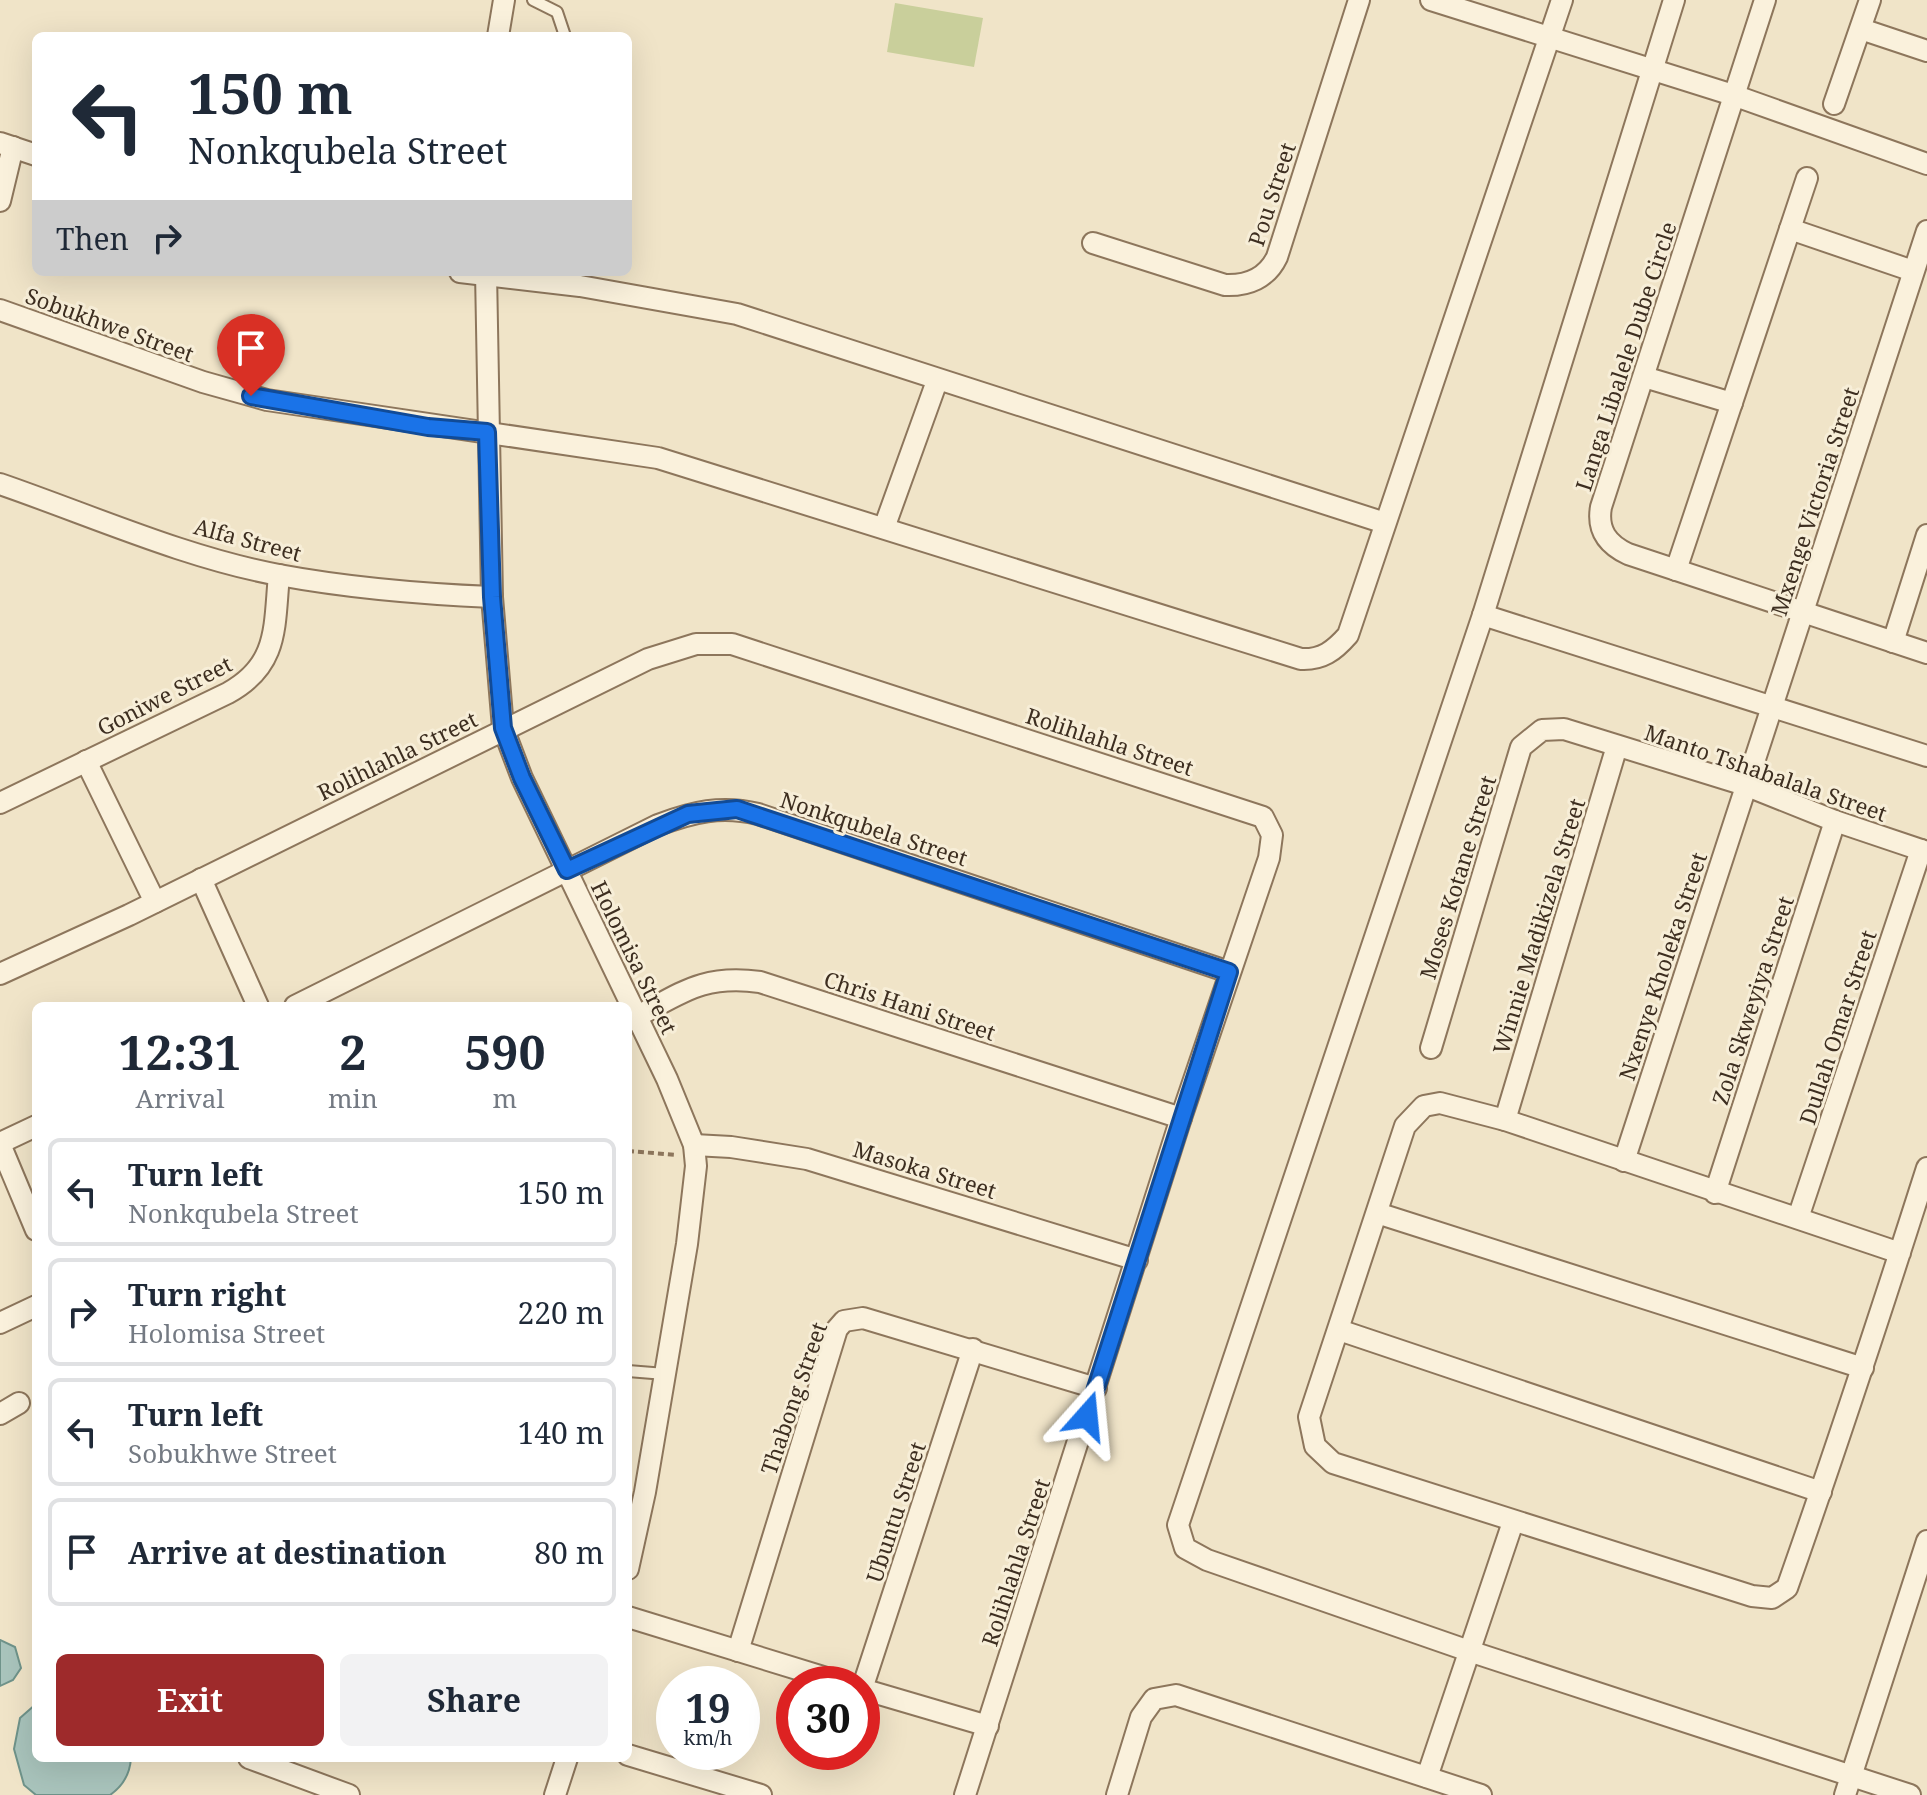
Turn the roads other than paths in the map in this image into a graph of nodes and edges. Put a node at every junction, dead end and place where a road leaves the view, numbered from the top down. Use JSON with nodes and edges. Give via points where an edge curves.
{"nodes":[{"id":1,"x":504,"y":0,"type":"edge"},
{"id":2,"x":533,"y":0,"type":"edge"},
{"id":3,"x":1359,"y":0,"type":"edge"},
{"id":4,"x":1431,"y":0,"type":"edge"},
{"id":5,"x":1562,"y":0,"type":"edge"},
{"id":6,"x":1674,"y":0,"type":"edge"},
{"id":7,"x":1765,"y":0,"type":"edge"},
{"id":8,"x":1870,"y":0,"type":"edge"},
{"id":9,"x":1861,"y":29,"type":"junction"},
{"id":10,"x":499,"y":32,"type":"edge"},
{"id":11,"x":564,"y":32,"type":"edge"},
{"id":12,"x":1550,"y":37,"type":"junction"},
{"id":13,"x":1927,"y":51,"type":"edge"},
{"id":14,"x":1651,"y":69,"type":"junction"},
{"id":15,"x":1733,"y":95,"type":"junction"},
{"id":16,"x":1834,"y":104,"type":"dead end"},
{"id":17,"x":6,"y":145,"type":"edge"},
{"id":18,"x":32,"y":154,"type":"edge"},
{"id":19,"x":1927,"y":164,"type":"edge"},
{"id":20,"x":1807,"y":178,"type":"dead end"},
{"id":21,"x":0,"y":201,"type":"edge"},
{"id":22,"x":1790,"y":229,"type":"junction"},
{"id":23,"x":1927,"y":231,"type":"edge"},
{"id":24,"x":1093,"y":243,"type":"dead end"},
{"id":25,"x":1913,"y":271,"type":"junction"},
{"id":26,"x":486,"y":276,"type":"edge"},
{"id":27,"x":501,"y":276,"type":"edge"},
{"id":28,"x":0,"y":310,"type":"edge"},
{"id":29,"x":1644,"y":377,"type":"junction"},
{"id":30,"x":937,"y":381,"type":"junction"},
{"id":31,"x":1732,"y":403,"type":"junction"},
{"id":32,"x":487,"y":432,"type":"junction"},
{"id":33,"x":0,"y":484,"type":"edge"},
{"id":34,"x":1385,"y":523,"type":"junction"},
{"id":35,"x":884,"y":528,"type":"junction"},
{"id":36,"x":1927,"y":535,"type":"edge"},
{"id":37,"x":1676,"y":570,"type":"junction"},
{"id":38,"x":279,"y":575,"type":"junction"},
{"id":39,"x":492,"y":597,"type":"junction"},
{"id":40,"x":1804,"y":613,"type":"junction"},
{"id":41,"x":1483,"y":615,"type":"junction"},
{"id":42,"x":1893,"y":642,"type":"junction"},
{"id":43,"x":1927,"y":653,"type":"edge"},
{"id":44,"x":1773,"y":705,"type":"junction"},
{"id":45,"x":503,"y":728,"type":"junction"},
{"id":46,"x":1542,"y":730,"type":"joint"},
{"id":47,"x":1617,"y":746,"type":"junction"},
{"id":48,"x":1927,"y":756,"type":"edge"},
{"id":49,"x":86,"y":761,"type":"junction"},
{"id":50,"x":1745,"y":785,"type":"junction"},
{"id":51,"x":0,"y":803,"type":"edge"},
{"id":52,"x":1835,"y":821,"type":"junction"},
{"id":53,"x":1924,"y":851,"type":"edge"},
{"id":54,"x":567,"y":870,"type":"junction"},
{"id":55,"x":201,"y":879,"type":"junction"},
{"id":56,"x":155,"y":902,"type":"junction"},
{"id":57,"x":1229,"y":972,"type":"junction"},
{"id":58,"x":0,"y":974,"type":"edge"},
{"id":59,"x":256,"y":1002,"type":"edge"},
{"id":60,"x":303,"y":1002,"type":"edge"},
{"id":61,"x":625,"y":1002,"type":"edge"},
{"id":62,"x":633,"y":1019,"type":"edge"},
{"id":63,"x":1431,"y":1048,"type":"dead end"},
{"id":64,"x":1181,"y":1118,"type":"junction"},
{"id":65,"x":1505,"y":1120,"type":"junction"},
{"id":66,"x":32,"y":1128,"type":"edge"},
{"id":67,"x":0,"y":1143,"type":"edge"},
{"id":68,"x":694,"y":1151,"type":"junction"},
{"id":69,"x":1624,"y":1161,"type":"junction"},
{"id":70,"x":1927,"y":1168,"type":"edge"},
{"id":71,"x":1715,"y":1193,"type":"junction"},
{"id":72,"x":1377,"y":1213,"type":"junction"},
{"id":73,"x":1798,"y":1218,"type":"junction"},
{"id":74,"x":32,"y":1220,"type":"edge"},
{"id":75,"x":1900,"y":1253,"type":"junction"},
{"id":76,"x":1137,"y":1260,"type":"junction"},
{"id":77,"x":32,"y":1308,"type":"edge"},
{"id":78,"x":0,"y":1323,"type":"edge"},
{"id":79,"x":1339,"y":1330,"type":"junction"},
{"id":80,"x":973,"y":1349,"type":"junction"},
{"id":81,"x":1863,"y":1368,"type":"junction"},
{"id":82,"x":632,"y":1371,"type":"edge"},
{"id":83,"x":665,"y":1374,"type":"junction"},
{"id":84,"x":1096,"y":1388,"type":"junction"},
{"id":85,"x":19,"y":1403,"type":"dead end"},
{"id":86,"x":0,"y":1414,"type":"edge"},
{"id":87,"x":1821,"y":1492,"type":"junction"},
{"id":88,"x":1513,"y":1522,"type":"junction"},
{"id":89,"x":1927,"y":1541,"type":"edge"},
{"id":90,"x":632,"y":1548,"type":"edge"},
{"id":91,"x":632,"y":1618,"type":"edge"},
{"id":92,"x":738,"y":1651,"type":"junction"},
{"id":93,"x":1469,"y":1651,"type":"junction"},
{"id":94,"x":787,"y":1666,"type":"edge"},
{"id":95,"x":870,"y":1666,"type":"edge"},
{"id":96,"x":880,"y":1694,"type":"edge"},
{"id":97,"x":988,"y":1726,"type":"junction"},
{"id":98,"x":632,"y":1756,"type":"edge"},
{"id":99,"x":260,"y":1762,"type":"edge"},
{"id":100,"x":566,"y":1762,"type":"edge"},
{"id":101,"x":1427,"y":1777,"type":"junction"},
{"id":102,"x":1848,"y":1786,"type":"edge"},
{"id":103,"x":349,"y":1795,"type":"edge"},
{"id":104,"x":555,"y":1795,"type":"edge"},
{"id":105,"x":761,"y":1795,"type":"edge"},
{"id":106,"x":965,"y":1795,"type":"edge"},
{"id":107,"x":1117,"y":1795,"type":"edge"},
{"id":108,"x":1481,"y":1795,"type":"edge"},
{"id":109,"x":1910,"y":1795,"type":"edge"}],
"edges":[{"from":1,"to":10,"type":"street"},
{"from":2,"to":11,"type":"lane","via":[[557,12]]},
{"from":3,"to":24,"type":"street","name":"Pou Street","via":[[1272,268],[1244,284],[1225,285]]},
{"from":4,"to":12,"type":"street"},
{"from":5,"to":12,"type":"street","name":"Sobukhwe Street"},
{"from":6,"to":14,"type":"street"},
{"from":7,"to":15,"type":"street","name":"Langa Libalele Dube Circle"},
{"from":8,"to":9,"type":"street"},
{"from":9,"to":13,"type":"street"},
{"from":9,"to":16,"type":"street"},
{"from":12,"to":14,"type":"street"},
{"from":12,"to":34,"type":"street","name":"Sobukhwe Street"},
{"from":14,"to":15,"type":"street"},
{"from":14,"to":41,"type":"street"},
{"from":15,"to":19,"type":"street"},
{"from":15,"to":29,"type":"street","name":"Langa Libalele Dube Circle"},
{"from":17,"to":18,"type":"street"},
{"from":17,"to":21,"type":"street"},
{"from":20,"to":22,"type":"street"},
{"from":22,"to":25,"type":"street"},
{"from":22,"to":31,"type":"street"},
{"from":23,"to":25,"type":"street","name":"Mxenge Victoria Street"},
{"from":25,"to":40,"type":"street","name":"Mxenge Victoria Street"},
{"from":26,"to":32,"type":"street","name":"Holomisa Street"},
{"from":27,"to":30,"type":"street","via":[[725,311]]},
{"from":28,"to":32,"type":"street","name":"Sobukhwe Street","via":[[234,393],[428,427]]},
{"from":29,"to":31,"type":"street"},
{"from":29,"to":37,"type":"street","name":"Langa Libalele Dube Circle","via":[[1601,507],[1600,526],[1620,550]]},
{"from":30,"to":34,"type":"street"},
{"from":30,"to":35,"type":"street"},
{"from":31,"to":37,"type":"street"},
{"from":32,"to":35,"type":"street","name":"Sobukhwe Street","via":[[658,458]]},
{"from":32,"to":39,"type":"street","name":"Holomisa Street"},
{"from":33,"to":38,"type":"street","name":"Alfa Street"},
{"from":34,"to":35,"type":"street","name":"Sobukhwe Street","via":[[1348,635],[1328,654],[1309,659],[1191,627]]},
{"from":36,"to":42,"type":"street"},
{"from":37,"to":40,"type":"street","name":"Langa Libalele Dube Circle"},
{"from":38,"to":39,"type":"street","name":"Alfa Street","via":[[424,594]]},
{"from":38,"to":49,"type":"street","name":"Goniwe Street","via":[[273,638],[253,677]]},
{"from":39,"to":45,"type":"street","name":"Holomisa Street"},
{"from":40,"to":42,"type":"street","name":"Langa Libalele Dube Circle"},
{"from":40,"to":44,"type":"street","name":"Mxenge Victoria Street"},
{"from":41,"to":44,"type":"street"},
{"from":41,"to":93,"type":"street","via":[[1178,1525],[1185,1548],[1207,1560]]},
{"from":42,"to":43,"type":"street","name":"Langa Libalele Dube Circle"},
{"from":44,"to":48,"type":"street"},
{"from":44,"to":50,"type":"street","name":"Mxenge Victoria Street"},
{"from":45,"to":54,"type":"street","name":"Holomisa Street"},
{"from":45,"to":55,"type":"street","name":"Rolihlahla Street"},
{"from":45,"to":57,"type":"street","name":"Rolihlahla Street","via":[[648,659],[696,644],[722,643],[1256,814],[1270,829],[1269,858]]},
{"from":46,"to":47,"type":"street","name":"Manto Tshabalala Street","via":[[1564,729]]},
{"from":46,"to":63,"type":"street","name":"Moses Kotane Street","via":[[1521,747]]},
{"from":47,"to":50,"type":"street","name":"Manto Tshabalala Street"},
{"from":47,"to":65,"type":"street","name":"Winnie Madikizela Street"},
{"from":49,"to":51,"type":"street","name":"Goniwe Street"},
{"from":49,"to":56,"type":"street"},
{"from":50,"to":52,"type":"street","name":"Manto Tshabalala Street"},
{"from":50,"to":69,"type":"street","name":"Nxenye Kholeka Street"},
{"from":52,"to":53,"type":"street","name":"Manto Tshabalala Street"},
{"from":52,"to":71,"type":"street","name":"Zola Skweyiya Street"},
{"from":53,"to":73,"type":"street","name":"Dullah Omar Street"},
{"from":54,"to":57,"type":"street","name":"Nonkqubela Street","via":[[688,814],[737,809]]},
{"from":54,"to":60,"type":"street","name":"Nonkqubela Street"},
{"from":54,"to":61,"type":"street","name":"Holomisa Street"},
{"from":55,"to":56,"type":"street","name":"Rolihlahla Street"},
{"from":55,"to":59,"type":"street"},
{"from":56,"to":58,"type":"street","name":"Rolihlahla Street"},
{"from":57,"to":64,"type":"street","name":"Rolihlahla Street"},
{"from":62,"to":64,"type":"street","name":"Chris Hani Street","via":[[693,986],[715,980],[760,982]]},
{"from":62,"to":68,"type":"street","name":"Holomisa Street"},
{"from":64,"to":76,"type":"street","name":"Rolihlahla Street"},
{"from":65,"to":69,"type":"street"},
{"from":65,"to":72,"type":"street","via":[[1440,1103],[1424,1106],[1405,1126]]},
{"from":66,"to":67,"type":"street"},
{"from":67,"to":74,"type":"street"},
{"from":68,"to":76,"type":"street","name":"Masoka Street","via":[[731,1147],[807,1159]]},
{"from":68,"to":83,"type":"street","name":"Holomisa Street","via":[[687,1244]]},
{"from":69,"to":71,"type":"street"},
{"from":70,"to":75,"type":"street"},
{"from":71,"to":73,"type":"street"},
{"from":72,"to":79,"type":"street"},
{"from":72,"to":81,"type":"street"},
{"from":73,"to":75,"type":"street"},
{"from":75,"to":81,"type":"street"},
{"from":76,"to":84,"type":"street","name":"Rolihlahla Street"},
{"from":77,"to":78,"type":"street"},
{"from":79,"to":87,"type":"street"},
{"from":79,"to":88,"type":"street","via":[[1309,1417],[1315,1446],[1333,1463]]},
{"from":80,"to":84,"type":"street","name":"Thabong Street"},
{"from":80,"to":92,"type":"street","name":"Thabong Street","via":[[863,1318],[841,1324]]},
{"from":80,"to":95,"type":"street","name":"Ubuntu Street"},
{"from":81,"to":87,"type":"street"},
{"from":82,"to":83,"type":"lane"},
{"from":83,"to":90,"type":"street","name":"Holomisa Street"},
{"from":84,"to":97,"type":"street","name":"Rolihlahla Street"},
{"from":85,"to":86,"type":"street"},
{"from":87,"to":88,"type":"street","via":[[1787,1588],[1772,1598]]},
{"from":88,"to":93,"type":"street"},
{"from":89,"to":102,"type":"street"},
{"from":91,"to":92,"type":"street"},
{"from":92,"to":94,"type":"street"},
{"from":93,"to":101,"type":"street"},
{"from":93,"to":102,"type":"street"},
{"from":96,"to":97,"type":"street"},
{"from":97,"to":106,"type":"street","name":"Rolihlahla Street"},
{"from":98,"to":105,"type":"street"},
{"from":99,"to":103,"type":"street"},
{"from":100,"to":104,"type":"street"},
{"from":101,"to":107,"type":"street","via":[[1176,1695],[1154,1699],[1141,1717]]},
{"from":101,"to":108,"type":"street"},
{"from":102,"to":109,"type":"street"}]}
